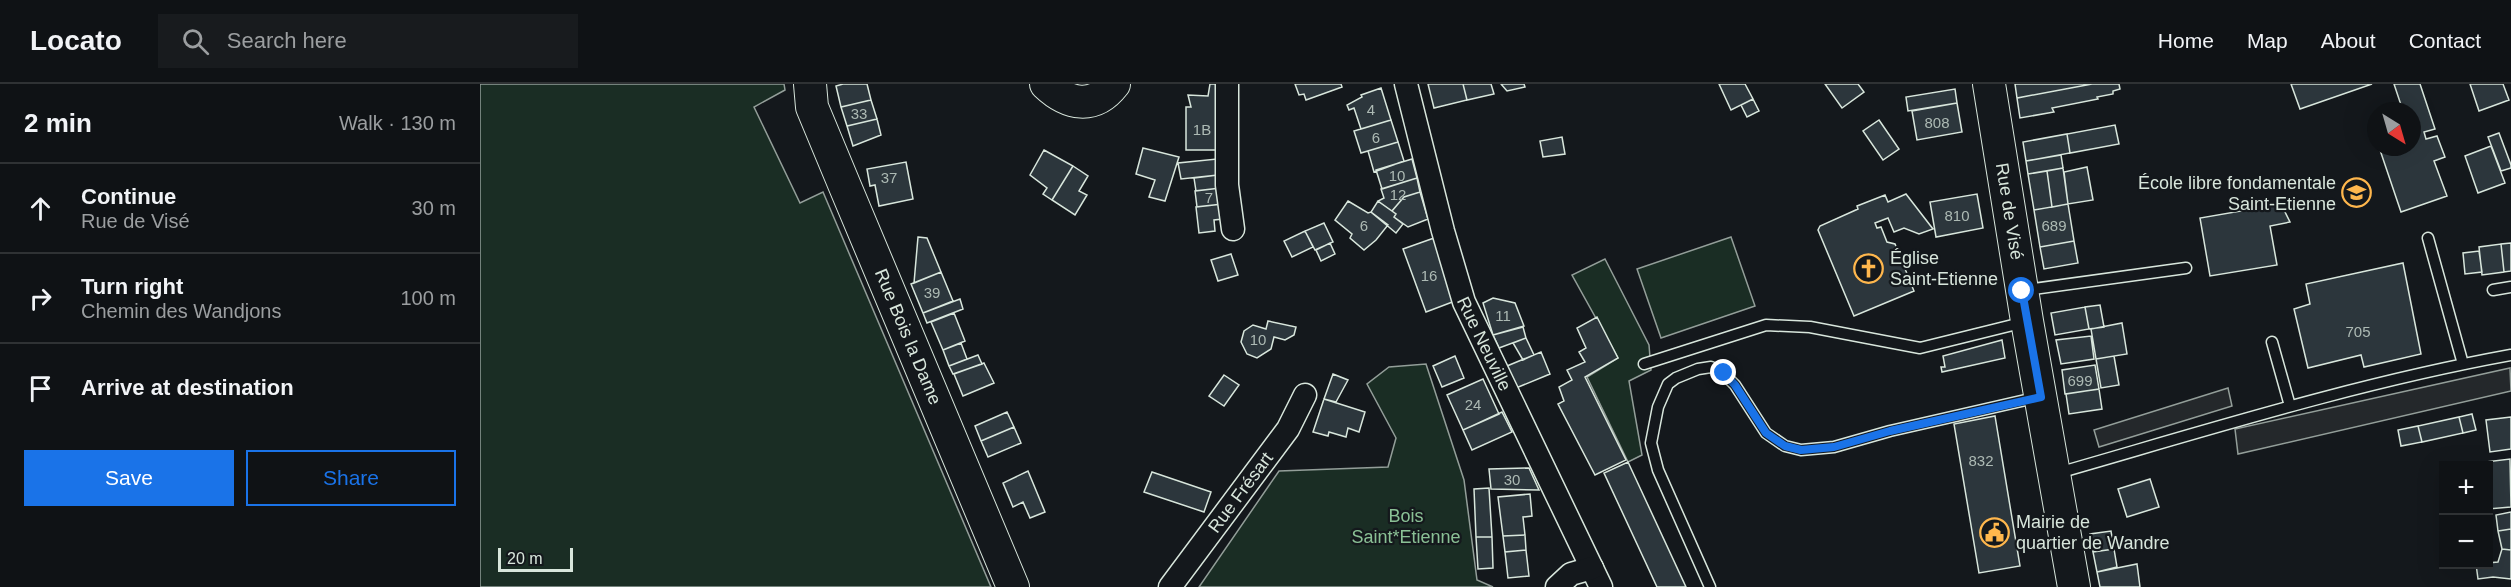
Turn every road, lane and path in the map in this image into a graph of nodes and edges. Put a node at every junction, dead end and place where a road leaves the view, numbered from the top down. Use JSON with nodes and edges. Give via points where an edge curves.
{"nodes":[{"id":1,"x":810,"y":84,"type":"edge"},
{"id":2,"x":1046,"y":84,"type":"edge"},
{"id":3,"x":1114,"y":84,"type":"edge"},
{"id":4,"x":1227,"y":84,"type":"edge"},
{"id":5,"x":1406,"y":84,"type":"edge"},
{"id":6,"x":1989,"y":84,"type":"edge"},
{"id":7,"x":1233,"y":229,"type":"dead end"},
{"id":8,"x":2428,"y":238,"type":"dead end"},
{"id":9,"x":2186,"y":268,"type":"dead end"},
{"id":10,"x":2511,"y":287,"type":"edge"},
{"id":11,"x":2493,"y":290,"type":"dead end"},
{"id":12,"x":2022,"y":291,"type":"junction"},
{"id":13,"x":2026,"y":321,"type":"junction"},
{"id":14,"x":2272,"y":342,"type":"dead end"},
{"id":15,"x":2511,"y":355,"type":"edge"},
{"id":16,"x":1644,"y":364,"type":"dead end"},
{"id":17,"x":2463,"y":364,"type":"junction"},
{"id":18,"x":1305,"y":395,"type":"dead end"},
{"id":19,"x":2041,"y":397,"type":"junction"},
{"id":20,"x":2290,"y":406,"type":"junction"},
{"id":21,"x":2055,"y":474,"type":"junction"},
{"id":22,"x":1596,"y":577,"type":"edge"},
{"id":23,"x":1013,"y":587,"type":"edge"},
{"id":24,"x":1170,"y":587,"type":"edge"},
{"id":25,"x":1557,"y":587,"type":"edge"},
{"id":26,"x":1710,"y":587,"type":"edge"},
{"id":27,"x":2074,"y":587,"type":"edge"}],
"edges":[{"from":1,"to":23,"type":"street","name":"Rue Bois la Dame","via":[[813,106],[839,173]]},
{"from":2,"to":3,"type":"street","via":[[1056,94],[1084,102],[1099,99]]},
{"from":4,"to":7,"type":"street","via":[[1227,185]]},
{"from":5,"to":22,"type":"street","name":"Rue Neuville","via":[[1464,302]]},
{"from":6,"to":12,"type":"street","name":"Rue de Visé"},
{"from":8,"to":17,"type":"lane"},
{"from":9,"to":12,"type":"lane"},
{"from":10,"to":11,"type":"lane"},
{"from":12,"to":13,"type":"street","name":"Rue de Visé"},
{"from":13,"to":16,"type":"lane","via":[[1920,348],[1810,327],[1766,325]]},
{"from":13,"to":19,"type":"street","name":"Rue de Visé"},
{"from":14,"to":20,"type":"lane"},
{"from":15,"to":17,"type":"lane"},
{"from":17,"to":20,"type":"lane"},
{"from":18,"to":24,"type":"street","name":"Rue Frésart","via":[[1288,429]]},
{"from":19,"to":21,"type":"street","name":"Rue de Visé"},
{"from":19,"to":26,"type":"lane","via":[[1834,447],[1801,450],[1785,446],[1766,433],[1724,373],[1712,367],[1676,378],[1668,384],[1658,406],[1651,443],[1658,470]]},
{"from":20,"to":21,"type":"lane"},
{"from":21,"to":27,"type":"street","name":"Rue de Visé"},
{"from":22,"to":25,"type":"street","via":[[1571,574]]}]}
